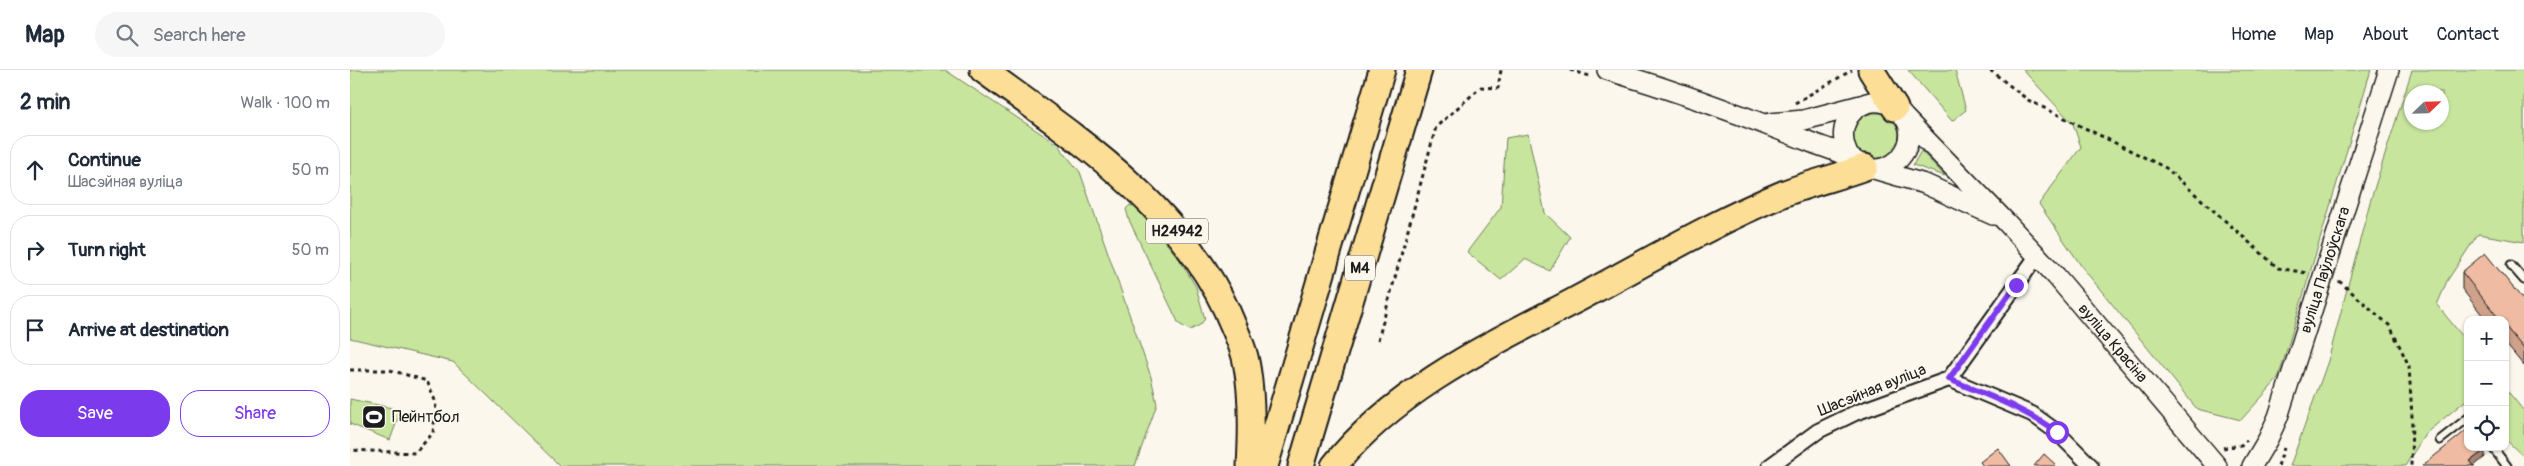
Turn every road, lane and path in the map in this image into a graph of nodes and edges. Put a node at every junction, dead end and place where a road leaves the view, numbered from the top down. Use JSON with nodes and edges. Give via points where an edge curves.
{"nodes":[{"id":1,"x":982,"y":70,"type":"edge"},
{"id":2,"x":1382,"y":70,"type":"edge"},
{"id":3,"x":1419,"y":70,"type":"edge"},
{"id":4,"x":1501,"y":70,"type":"edge"},
{"id":5,"x":1570,"y":70,"type":"edge"},
{"id":6,"x":1853,"y":70,"type":"edge"},
{"id":7,"x":1871,"y":70,"type":"edge"},
{"id":8,"x":1990,"y":70,"type":"edge"},
{"id":9,"x":2389,"y":70,"type":"edge"},
{"id":10,"x":1602,"y":74,"type":"edge"},
{"id":11,"x":1863,"y":104,"type":"junction"},
{"id":12,"x":1789,"y":107,"type":"dead end"},
{"id":13,"x":1900,"y":113,"type":"junction"},
{"id":14,"x":1764,"y":123,"type":"junction"},
{"id":15,"x":1864,"y":165,"type":"junction"},
{"id":16,"x":2007,"y":222,"type":"junction"},
{"id":17,"x":2037,"y":256,"type":"junction"},
{"id":18,"x":2511,"y":265,"type":"dead end"},
{"id":19,"x":2342,"y":272,"type":"dead end"},
{"id":20,"x":2331,"y":278,"type":"junction"},
{"id":21,"x":2524,"y":280,"type":"edge"},
{"id":22,"x":1378,"y":340,"type":"dead end"},
{"id":23,"x":350,"y":370,"type":"edge"},
{"id":24,"x":1949,"y":379,"type":"junction"},
{"id":25,"x":2464,"y":421,"type":"edge"},
{"id":26,"x":2440,"y":440,"type":"dead end"},
{"id":27,"x":350,"y":450,"type":"edge"},
{"id":28,"x":2495,"y":451,"type":"edge"},
{"id":29,"x":1250,"y":466,"type":"edge"},
{"id":30,"x":1264,"y":466,"type":"edge"},
{"id":31,"x":1301,"y":466,"type":"edge"},
{"id":32,"x":1334,"y":466,"type":"edge"},
{"id":33,"x":1770,"y":466,"type":"edge"},
{"id":34,"x":2091,"y":466,"type":"edge"},
{"id":35,"x":2217,"y":466,"type":"edge"},
{"id":36,"x":2252,"y":466,"type":"edge"},
{"id":37,"x":2411,"y":466,"type":"edge"},
{"id":38,"x":2507,"y":466,"type":"edge"}],
"edges":[{"from":1,"to":29,"type":"highway","number":"Н24942","via":[[1098,154],[1170,223],[1198,260],[1218,293],[1245,357]]},
{"from":2,"to":30,"type":"highway","number":"М4"},
{"from":3,"to":31,"type":"highway","number":"М4"},
{"from":4,"to":22,"type":"path","via":[[1498,88],[1481,86],[1436,127]]},
{"from":5,"to":10,"type":"path"},
{"from":6,"to":12,"type":"path"},
{"from":7,"to":13,"type":"highway"},
{"from":8,"to":20,"type":"path","via":[[2028,100],[2166,168],[2278,268]]},
{"from":9,"to":20,"type":"street","name":"вуліца Паўлоўскага"},
{"from":10,"to":14,"type":"street","name":"вуліца Красіна","via":[[1663,87]]},
{"from":11,"to":13,"type":"street","via":[[1881,102]]},
{"from":11,"to":14,"type":"street","via":[[1804,120]]},
{"from":11,"to":15,"type":"street","via":[[1846,120],[1842,133],[1844,146]]},
{"from":13,"to":15,"type":"street","via":[[1910,133],[1903,155],[1895,164]]},
{"from":13,"to":16,"type":"street","name":"вуліца Красіна"},
{"from":14,"to":15,"type":"street","name":"вуліца Красіна"},
{"from":15,"to":16,"type":"street","name":"вуліца Красіна","via":[[1925,184]]},
{"from":15,"to":32,"type":"highway","via":[[1786,193],[1730,219],[1517,330],[1455,366],[1382,415],[1357,437]]},
{"from":16,"to":17,"type":"street","name":"вуліца Красіна"},
{"from":17,"to":24,"type":"street"},
{"from":17,"to":35,"type":"street","name":"вуліца Красіна"},
{"from":18,"to":21,"type":"lane"},
{"from":19,"to":20,"type":"path"},
{"from":20,"to":36,"type":"street","name":"вуліца Паўлоўскага","via":[[2278,417]]},
{"from":20,"to":37,"type":"path","via":[[2390,326],[2409,366]]},
{"from":23,"to":27,"type":"path","via":[[390,370],[426,381],[436,403],[433,433],[415,452]]},
{"from":24,"to":33,"type":"street","name":"Шасэйная вуліца","via":[[1818,430]]},
{"from":24,"to":34,"type":"street","name":"Шасэйная вуліца","via":[[2032,414],[2057,432]]},
{"from":25,"to":26,"type":"lane"},
{"from":28,"to":38,"type":"lane"}]}
